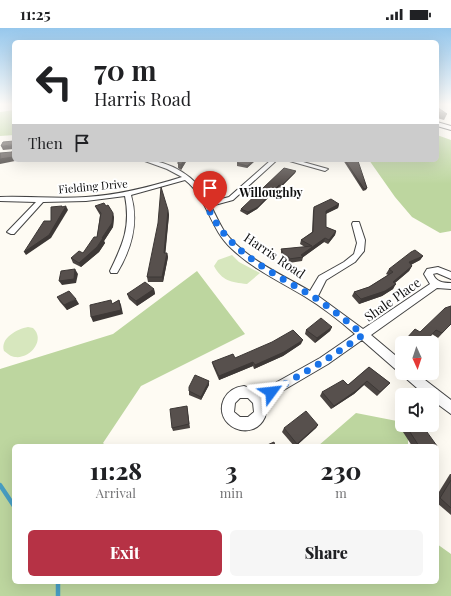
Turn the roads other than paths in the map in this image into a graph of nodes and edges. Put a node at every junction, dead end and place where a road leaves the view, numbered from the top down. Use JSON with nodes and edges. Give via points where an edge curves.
{"nodes":[{"id":1,"x":159,"y":162,"type":"edge"},
{"id":2,"x":272,"y":162,"type":"edge"},
{"id":3,"x":297,"y":162,"type":"edge"},
{"id":4,"x":325,"y":169,"type":"dead end"},
{"id":5,"x":186,"y":178,"type":"junction"},
{"id":6,"x":128,"y":194,"type":"junction"},
{"id":7,"x":0,"y":199,"type":"edge"},
{"id":8,"x":41,"y":200,"type":"junction"},
{"id":9,"x":206,"y":205,"type":"junction"},
{"id":10,"x":356,"y":224,"type":"dead end"},
{"id":11,"x":11,"y":232,"type":"dead end"},
{"id":12,"x":114,"y":272,"type":"dead end"},
{"id":13,"x":451,"y":276,"type":"edge"},
{"id":14,"x":436,"y":284,"type":"junction"},
{"id":15,"x":451,"y":286,"type":"edge"},
{"id":16,"x":313,"y":297,"type":"junction"},
{"id":17,"x":363,"y":335,"type":"junction"},
{"id":18,"x":395,"y":362,"type":"edge"},
{"id":19,"x":416,"y":380,"type":"edge"},
{"id":20,"x":258,"y":399,"type":"dead end"},
{"id":21,"x":451,"y":408,"type":"edge"}],
"edges":[{"from":1,"to":5,"type":"street","name":"Harris Road"},
{"from":2,"to":9,"type":"street","via":[[234,196],[225,201]]},
{"from":3,"to":4,"type":"street"},
{"from":5,"to":6,"type":"street","name":"Fielding Drive"},
{"from":5,"to":9,"type":"street","name":"Harris Road","via":[[198,189]]},
{"from":6,"to":8,"type":"street","name":"Fielding Drive","via":[[87,199]]},
{"from":6,"to":12,"type":"street","via":[[132,208],[131,232]]},
{"from":7,"to":8,"type":"street","name":"Fielding Drive"},
{"from":8,"to":11,"type":"street"},
{"from":9,"to":16,"type":"street","name":"Harris Road","via":[[221,231],[234,246],[251,260]]},
{"from":10,"to":16,"type":"street","via":[[361,244],[358,252],[353,260],[324,276]]},
{"from":13,"to":14,"type":"street","via":[[438,270],[430,271],[429,277]]},
{"from":14,"to":15,"type":"street"},
{"from":14,"to":17,"type":"street","name":"Shale Place"},
{"from":16,"to":17,"type":"street","name":"Harris Road"},
{"from":17,"to":18,"type":"street","name":"Harris Road"},
{"from":17,"to":20,"type":"street","name":"Shale Place"},
{"from":19,"to":21,"type":"street"}]}
